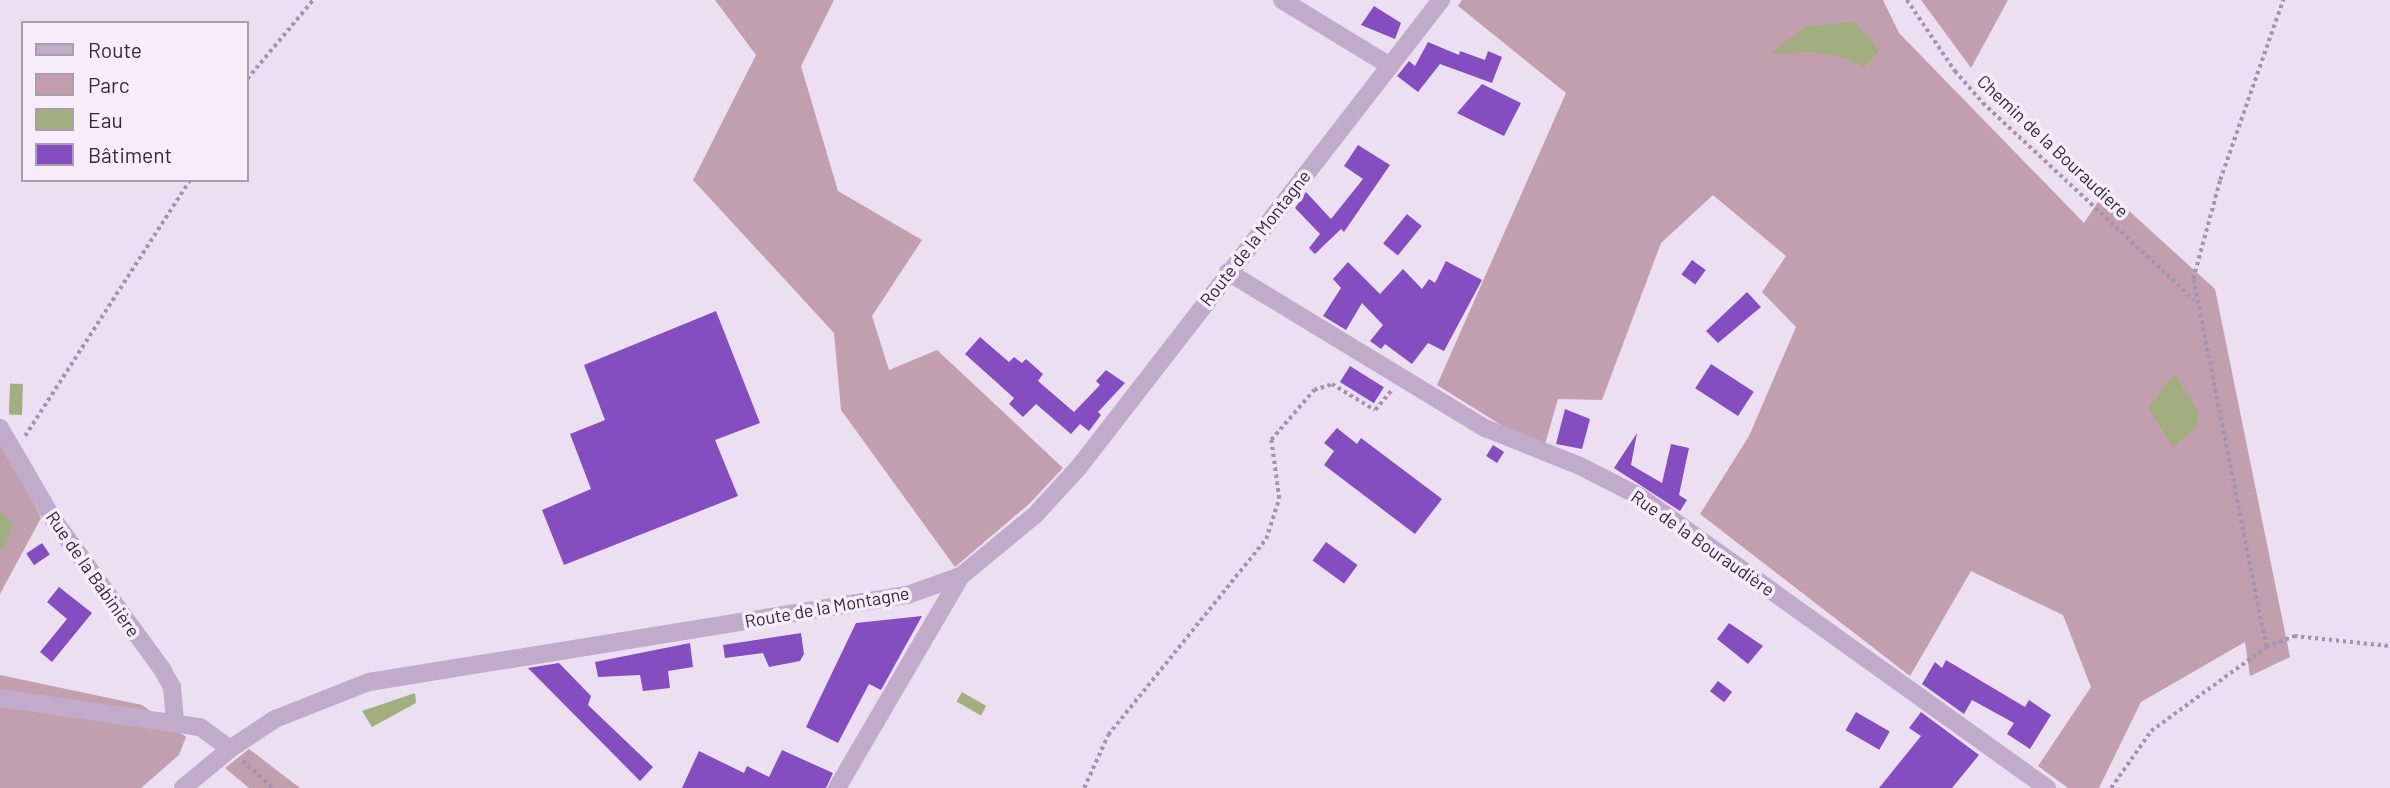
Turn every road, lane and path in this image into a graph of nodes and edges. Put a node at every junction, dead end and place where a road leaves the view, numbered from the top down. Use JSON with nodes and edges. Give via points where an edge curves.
{"nodes":[{"id":1,"x":313,"y":0,"type":"edge"},
{"id":2,"x":1282,"y":0,"type":"edge"},
{"id":3,"x":1441,"y":0,"type":"edge"},
{"id":4,"x":1907,"y":0,"type":"edge"},
{"id":5,"x":2283,"y":0,"type":"edge"},
{"id":6,"x":1390,"y":66,"type":"junction"},
{"id":7,"x":248,"y":78,"type":"edge"},
{"id":8,"x":189,"y":182,"type":"edge"},
{"id":9,"x":1228,"y":272,"type":"junction"},
{"id":10,"x":2194,"y":300,"type":"junction"},
{"id":11,"x":1401,"y":378,"type":"junction"},
{"id":12,"x":0,"y":428,"type":"edge"},
{"id":13,"x":14,"y":452,"type":"junction"},
{"id":14,"x":961,"y":576,"type":"junction"},
{"id":15,"x":2390,"y":646,"type":"edge"},
{"id":16,"x":2266,"y":647,"type":"junction"},
{"id":17,"x":0,"y":698,"type":"edge"},
{"id":18,"x":175,"y":723,"type":"junction"},
{"id":19,"x":230,"y":748,"type":"junction"},
{"id":20,"x":183,"y":788,"type":"edge"},
{"id":21,"x":273,"y":788,"type":"edge"},
{"id":22,"x":838,"y":788,"type":"edge"},
{"id":23,"x":1084,"y":788,"type":"edge"},
{"id":24,"x":2048,"y":788,"type":"edge"},
{"id":25,"x":2110,"y":788,"type":"edge"}],
"edges":[{"from":1,"to":7,"type":"path"},
{"from":2,"to":6,"type":"street"},
{"from":3,"to":6,"type":"street","name":"Route de la Montagne"},
{"from":4,"to":10,"type":"path","name":"Chemin de la Bouraudiere","via":[[1955,71],[1983,103]]},
{"from":5,"to":10,"type":"path","via":[[2220,180],[2193,279]]},
{"from":6,"to":9,"type":"street","name":"Route de la Montagne"},
{"from":8,"to":13,"type":"path"},
{"from":9,"to":11,"type":"street","name":"Rue de la Bouraudière"},
{"from":9,"to":14,"type":"street","name":"Route de la Montagne","via":[[1079,467],[1035,515]]},
{"from":10,"to":16,"type":"path","via":[[2236,481]]},
{"from":11,"to":23,"type":"path","via":[[1375,410],[1332,384],[1314,390],[1279,429],[1271,440],[1279,499],[1266,539],[1108,736]]},
{"from":11,"to":24,"type":"street","name":"Rue de la Bouraudière","via":[[1485,428],[1580,466],[1639,496]]},
{"from":12,"to":13,"type":"street","name":"Rue de la Babinière"},
{"from":13,"to":18,"type":"street","name":"Rue de la Babinière","via":[[52,519],[162,669],[172,687]]},
{"from":14,"to":19,"type":"street","name":"Route de la Montagne","via":[[907,595],[369,682],[275,719]]},
{"from":14,"to":22,"type":"street"},
{"from":15,"to":16,"type":"path","via":[[2294,636]]},
{"from":16,"to":25,"type":"path","via":[[2151,732]]},
{"from":17,"to":18,"type":"street"},
{"from":18,"to":19,"type":"street","via":[[200,727]]},
{"from":19,"to":20,"type":"street","name":"Route de la Montagne"},
{"from":19,"to":21,"type":"path"}]}
